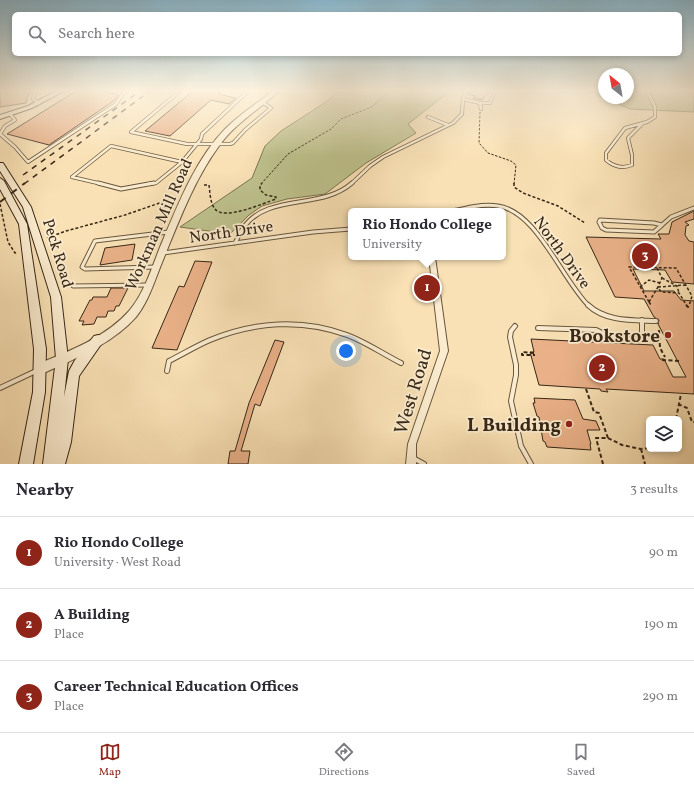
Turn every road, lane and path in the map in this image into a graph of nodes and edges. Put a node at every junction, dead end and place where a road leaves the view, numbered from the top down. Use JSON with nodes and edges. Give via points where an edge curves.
{"nodes":[{"id":1,"x":14,"y":113,"type":"edge"},
{"id":2,"x":103,"y":113,"type":"edge"},
{"id":3,"x":154,"y":113,"type":"edge"},
{"id":4,"x":225,"y":113,"type":"edge"},
{"id":5,"x":248,"y":113,"type":"edge"},
{"id":6,"x":265,"y":113,"type":"edge"},
{"id":7,"x":357,"y":113,"type":"edge"},
{"id":8,"x":462,"y":113,"type":"edge"},
{"id":9,"x":480,"y":113,"type":"edge"},
{"id":10,"x":656,"y":113,"type":"edge"},
{"id":11,"x":10,"y":114,"type":"junction"},
{"id":12,"x":0,"y":117,"type":"edge"},
{"id":13,"x":428,"y":117,"type":"dead end"},
{"id":14,"x":642,"y":124,"type":"junction"},
{"id":15,"x":448,"y":125,"type":"junction"},
{"id":16,"x":197,"y":145,"type":"junction"},
{"id":17,"x":216,"y":145,"type":"junction"},
{"id":18,"x":182,"y":162,"type":"junction"},
{"id":19,"x":0,"y":164,"type":"edge"},
{"id":20,"x":0,"y":181,"type":"edge"},
{"id":21,"x":204,"y":185,"type":"dead end"},
{"id":22,"x":171,"y":199,"type":"dead end"},
{"id":23,"x":0,"y":204,"type":"edge"},
{"id":24,"x":470,"y":208,"type":"edge"},
{"id":25,"x":694,"y":208,"type":"edge"},
{"id":26,"x":585,"y":223,"type":"dead end"},
{"id":27,"x":662,"y":225,"type":"junction"},
{"id":28,"x":348,"y":229,"type":"edge"},
{"id":29,"x":171,"y":232,"type":"junction"},
{"id":30,"x":47,"y":238,"type":"dead end"},
{"id":31,"x":235,"y":243,"type":"junction"},
{"id":32,"x":18,"y":252,"type":"dead end"},
{"id":33,"x":161,"y":253,"type":"junction"},
{"id":34,"x":432,"y":260,"type":"edge"},
{"id":35,"x":155,"y":267,"type":"junction"},
{"id":36,"x":657,"y":268,"type":"junction"},
{"id":37,"x":662,"y":278,"type":"junction"},
{"id":38,"x":660,"y":283,"type":"junction"},
{"id":39,"x":149,"y":285,"type":"junction"},
{"id":40,"x":686,"y":285,"type":"junction"},
{"id":41,"x":73,"y":286,"type":"dead end"},
{"id":42,"x":678,"y":286,"type":"junction"},
{"id":43,"x":640,"y":287,"type":"junction"},
{"id":44,"x":658,"y":287,"type":"junction"},
{"id":45,"x":680,"y":293,"type":"junction"},
{"id":46,"x":693,"y":296,"type":"edge"},
{"id":47,"x":648,"y":302,"type":"junction"},
{"id":48,"x":651,"y":305,"type":"dead end"},
{"id":49,"x":642,"y":320,"type":"junction"},
{"id":50,"x":656,"y":321,"type":"dead end"},
{"id":51,"x":515,"y":326,"type":"dead end"},
{"id":52,"x":538,"y":328,"type":"dead end"},
{"id":53,"x":659,"y":330,"type":"dead end"},
{"id":54,"x":98,"y":340,"type":"junction"},
{"id":55,"x":535,"y":354,"type":"joint"},
{"id":56,"x":665,"y":357,"type":"dead end"},
{"id":57,"x":62,"y":360,"type":"junction"},
{"id":58,"x":662,"y":360,"type":"dead end"},
{"id":59,"x":681,"y":361,"type":"dead end"},
{"id":60,"x":401,"y":363,"type":"dead end"},
{"id":61,"x":42,"y":368,"type":"junction"},
{"id":62,"x":167,"y":371,"type":"dead end"},
{"id":63,"x":0,"y":388,"type":"edge"},
{"id":64,"x":586,"y":389,"type":"dead end"},
{"id":65,"x":681,"y":394,"type":"dead end"},
{"id":66,"x":678,"y":404,"type":"junction"},
{"id":67,"x":676,"y":416,"type":"edge"},
{"id":68,"x":694,"y":422,"type":"edge"},
{"id":69,"x":608,"y":438,"type":"junction"},
{"id":70,"x":646,"y":448,"type":"edge"},
{"id":71,"x":641,"y":449,"type":"junction"},
{"id":72,"x":411,"y":460,"type":"edge"},
{"id":73,"x":26,"y":464,"type":"edge"},
{"id":74,"x":50,"y":464,"type":"edge"},
{"id":75,"x":58,"y":464,"type":"edge"},
{"id":76,"x":424,"y":464,"type":"edge"},
{"id":77,"x":532,"y":464,"type":"edge"},
{"id":78,"x":604,"y":464,"type":"edge"},
{"id":79,"x":645,"y":464,"type":"edge"}],
"edges":[{"from":1,"to":11,"type":"main road"},
{"from":2,"to":11,"type":"lane","via":[[28,162],[0,134],[5,126],[15,120]]},
{"from":3,"to":16,"type":"lane","via":[[131,132]]},
{"from":4,"to":16,"type":"lane","via":[[202,134]]},
{"from":5,"to":17,"type":"street","name":"Workman Mill Road"},
{"from":6,"to":17,"type":"lane","via":[[233,143]]},
{"from":7,"to":21,"type":"path","via":[[341,119],[331,129],[286,156],[260,186],[261,192],[276,197],[275,200],[242,211],[222,214],[214,209],[209,185]]},
{"from":8,"to":15,"type":"lane"},
{"from":9,"to":26,"type":"path","via":[[479,143],[488,153],[516,165],[514,187],[572,213]]},
{"from":10,"to":14,"type":"lane","via":[[653,119]]},
{"from":11,"to":12,"type":"main road"},
{"from":13,"to":15,"type":"lane"},
{"from":14,"to":14,"type":"lane","via":[[626,128],[606,153],[606,160],[620,168],[632,165],[628,138]]},
{"from":15,"to":31,"type":"lane","via":[[374,163],[345,189],[335,194],[313,201],[271,207],[246,222],[239,231]]},
{"from":16,"to":17,"type":"lane"},
{"from":16,"to":18,"type":"lane"},
{"from":17,"to":29,"type":"street","name":"Workman Mill Road","via":[[193,183]]},
{"from":18,"to":18,"type":"lane","via":[[156,182],[121,189],[72,177],[110,146]]},
{"from":19,"to":57,"type":"main road","name":"Peck Road","via":[[27,207],[36,229],[56,297]]},
{"from":20,"to":61,"type":"main road","name":"Peck Road","via":[[23,224]]},
{"from":22,"to":30,"type":"path","via":[[117,218],[72,228]]},
{"from":23,"to":32,"type":"path","via":[[8,242],[15,253]]},
{"from":24,"to":49,"type":"lane","name":"North Drive","via":[[491,205],[512,210],[527,221],[586,304],[600,314]]},
{"from":25,"to":27,"type":"lane","via":[[671,217]]},
{"from":27,"to":27,"type":"lane","via":[[600,220],[599,222],[606,230],[654,232]]},
{"from":28,"to":31,"type":"lane","name":"North Drive"},
{"from":29,"to":33,"type":"street","name":"Workman Mill Road"},
{"from":29,"to":35,"type":"lane","via":[[95,241],[82,267]]},
{"from":31,"to":33,"type":"lane","name":"North Drive"},
{"from":33,"to":35,"type":"street","name":"Workman Mill Road"},
{"from":34,"to":72,"type":"street","name":"West Road","via":[[444,351],[412,444]]},
{"from":35,"to":39,"type":"street","name":"Workman Mill Road"},
{"from":36,"to":37,"type":"path"},
{"from":36,"to":40,"type":"path","via":[[676,268]]},
{"from":36,"to":43,"type":"path","via":[[629,267]]},
{"from":37,"to":38,"type":"path"},
{"from":37,"to":42,"type":"path"},
{"from":38,"to":43,"type":"path","via":[[649,280]]},
{"from":38,"to":44,"type":"path"},
{"from":39,"to":41,"type":"lane"},
{"from":39,"to":54,"type":"street","name":"Workman Mill Road","via":[[132,315]]},
{"from":40,"to":42,"type":"path"},
{"from":40,"to":46,"type":"path"},
{"from":42,"to":44,"type":"path"},
{"from":42,"to":45,"type":"path"},
{"from":43,"to":47,"type":"path"},
{"from":44,"to":45,"type":"path","via":[[661,292]]},
{"from":44,"to":47,"type":"path"},
{"from":45,"to":46,"type":"path","via":[[688,307]]},
{"from":47,"to":48,"type":"path"},
{"from":49,"to":50,"type":"lane","name":"North Drive"},
{"from":49,"to":52,"type":"lane","via":[[642,336],[634,340],[610,337],[596,330]]},
{"from":51,"to":77,"type":"lane","via":[[510,337],[516,365],[511,401],[521,446]]},
{"from":53,"to":56,"type":"path","via":[[660,348]]},
{"from":54,"to":57,"type":"street","name":"Workman Mill Road"},
{"from":54,"to":75,"type":"main road","via":[[73,375],[64,442]]},
{"from":55,"to":55,"type":"path","via":[[522,352],[522,355]]},
{"from":57,"to":61,"type":"street","name":"Workman Mill Road"},
{"from":57,"to":74,"type":"main road"},
{"from":58,"to":59,"type":"path","bridge":true},
{"from":60,"to":62,"type":"lane","via":[[348,336],[322,328],[285,324],[247,328],[210,340],[169,360]]},
{"from":61,"to":63,"type":"lane"},
{"from":61,"to":73,"type":"main road"},
{"from":64,"to":69,"type":"path","via":[[594,412],[599,413]]},
{"from":65,"to":66,"type":"path"},
{"from":66,"to":67,"type":"path"},
{"from":66,"to":68,"type":"path","via":[[686,408]]},
{"from":69,"to":71,"type":"path","via":[[622,445]]},
{"from":69,"to":78,"type":"path","via":[[596,438]]},
{"from":70,"to":71,"type":"path"},
{"from":71,"to":79,"type":"path"},
{"from":72,"to":76,"type":"lane"}]}
